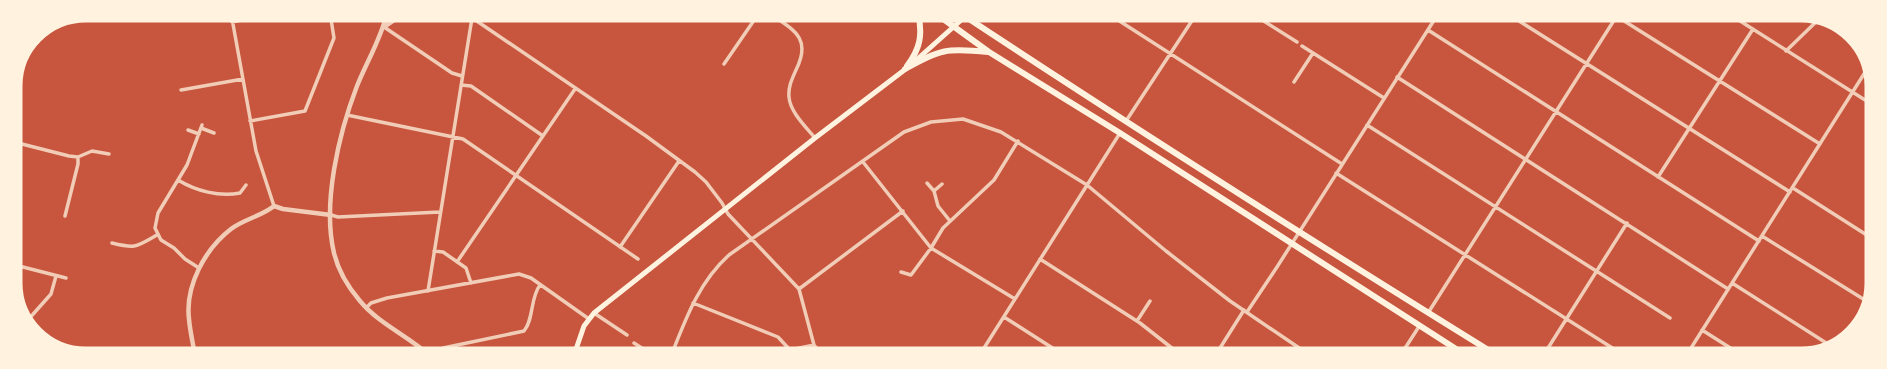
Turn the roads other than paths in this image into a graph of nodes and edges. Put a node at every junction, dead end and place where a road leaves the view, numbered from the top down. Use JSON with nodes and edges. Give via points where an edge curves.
{"nodes":[{"id":1,"x":242,"y":20,"type":"edge"},
{"id":2,"x":331,"y":20,"type":"edge"},
{"id":3,"x":386,"y":20,"type":"edge"},
{"id":4,"x":394,"y":20,"type":"edge"},
{"id":5,"x":472,"y":20,"type":"edge"},
{"id":6,"x":475,"y":20,"type":"edge"},
{"id":7,"x":754,"y":20,"type":"edge"},
{"id":8,"x":779,"y":20,"type":"edge"},
{"id":9,"x":919,"y":20,"type":"edge"},
{"id":10,"x":944,"y":20,"type":"edge"},
{"id":11,"x":960,"y":20,"type":"edge"},
{"id":12,"x":974,"y":20,"type":"edge"},
{"id":13,"x":1119,"y":20,"type":"edge"},
{"id":14,"x":1193,"y":20,"type":"edge"},
{"id":15,"x":1262,"y":20,"type":"edge"},
{"id":16,"x":1434,"y":20,"type":"edge"},
{"id":17,"x":1517,"y":20,"type":"edge"},
{"id":18,"x":1615,"y":20,"type":"edge"},
{"id":19,"x":1626,"y":20,"type":"edge"},
{"id":20,"x":1739,"y":20,"type":"edge"},
{"id":21,"x":232,"y":22,"type":"joint"},
{"id":22,"x":1816,"y":22,"type":"edge"},
{"id":23,"x":384,"y":27,"type":"junction"},
{"id":24,"x":954,"y":28,"type":"junction"},
{"id":25,"x":1753,"y":29,"type":"junction"},
{"id":26,"x":1428,"y":30,"type":"junction"},
{"id":27,"x":1297,"y":42,"type":"dead end"},
{"id":28,"x":1302,"y":46,"type":"dead end"},
{"id":29,"x":1786,"y":51,"type":"junction"},
{"id":30,"x":989,"y":52,"type":"junction"},
{"id":31,"x":1313,"y":53,"type":"junction"},
{"id":32,"x":1171,"y":54,"type":"junction"},
{"id":33,"x":724,"y":64,"type":"dead end"},
{"id":34,"x":1587,"y":64,"type":"junction"},
{"id":35,"x":905,"y":69,"type":"junction"},
{"id":36,"x":1866,"y":71,"type":"edge"},
{"id":37,"x":462,"y":76,"type":"junction"},
{"id":38,"x":1397,"y":77,"type":"junction"},
{"id":39,"x":243,"y":79,"type":"junction"},
{"id":40,"x":1294,"y":82,"type":"dead end"},
{"id":41,"x":1719,"y":82,"type":"junction"},
{"id":42,"x":461,"y":85,"type":"junction"},
{"id":43,"x":575,"y":89,"type":"junction"},
{"id":44,"x":181,"y":90,"type":"dead end"},
{"id":45,"x":1853,"y":92,"type":"junction"},
{"id":46,"x":1384,"y":98,"type":"junction"},
{"id":47,"x":1867,"y":101,"type":"edge"},
{"id":48,"x":1556,"y":112,"type":"junction"},
{"id":49,"x":347,"y":115,"type":"junction"},
{"id":50,"x":1126,"y":121,"type":"junction"},
{"id":51,"x":250,"y":122,"type":"junction"},
{"id":52,"x":1367,"y":125,"type":"junction"},
{"id":53,"x":1689,"y":129,"type":"junction"},
{"id":54,"x":188,"y":130,"type":"dead end"},
{"id":55,"x":214,"y":133,"type":"dead end"},
{"id":56,"x":199,"y":134,"type":"junction"},
{"id":57,"x":1120,"y":134,"type":"junction"},
{"id":58,"x":543,"y":136,"type":"junction"},
{"id":59,"x":452,"y":137,"type":"junction"},
{"id":60,"x":815,"y":138,"type":"junction"},
{"id":61,"x":1018,"y":141,"type":"junction"},
{"id":62,"x":1820,"y":144,"type":"junction"},
{"id":63,"x":20,"y":145,"type":"edge"},
{"id":64,"x":109,"y":154,"type":"dead end"},
{"id":65,"x":78,"y":157,"type":"junction"},
{"id":66,"x":1525,"y":160,"type":"junction"},
{"id":67,"x":679,"y":161,"type":"junction"},
{"id":68,"x":863,"y":162,"type":"junction"},
{"id":69,"x":1342,"y":164,"type":"junction"},
{"id":70,"x":1336,"y":173,"type":"junction"},
{"id":71,"x":516,"y":175,"type":"junction"},
{"id":72,"x":1658,"y":177,"type":"junction"},
{"id":73,"x":178,"y":180,"type":"junction"},
{"id":74,"x":927,"y":183,"type":"dead end"},
{"id":75,"x":942,"y":184,"type":"dead end"},
{"id":76,"x":246,"y":185,"type":"dead end"},
{"id":77,"x":1087,"y":185,"type":"junction"},
{"id":78,"x":218,"y":188,"type":"dead end"},
{"id":79,"x":1793,"y":188,"type":"junction"},
{"id":80,"x":934,"y":192,"type":"junction"},
{"id":81,"x":1790,"y":192,"type":"junction"},
{"id":82,"x":218,"y":193,"type":"junction"},
{"id":83,"x":274,"y":206,"type":"junction"},
{"id":84,"x":1495,"y":207,"type":"junction"},
{"id":85,"x":725,"y":208,"type":"junction"},
{"id":86,"x":903,"y":211,"type":"junction"},
{"id":87,"x":440,"y":212,"type":"junction"},
{"id":88,"x":331,"y":215,"type":"junction"},
{"id":89,"x":65,"y":216,"type":"dead end"},
{"id":90,"x":950,"y":221,"type":"junction"},
{"id":91,"x":1627,"y":223,"type":"junction"},
{"id":92,"x":1299,"y":232,"type":"junction"},
{"id":93,"x":157,"y":235,"type":"junction"},
{"id":94,"x":1867,"y":235,"type":"edge"},
{"id":95,"x":1762,"y":236,"type":"junction"},
{"id":96,"x":750,"y":239,"type":"junction"},
{"id":97,"x":1759,"y":241,"type":"junction"},
{"id":98,"x":112,"y":243,"type":"dead end"},
{"id":99,"x":1292,"y":244,"type":"junction"},
{"id":100,"x":620,"y":247,"type":"junction"},
{"id":101,"x":931,"y":248,"type":"junction"},
{"id":102,"x":434,"y":251,"type":"junction"},
{"id":103,"x":1466,"y":255,"type":"junction"},
{"id":104,"x":638,"y":259,"type":"dead end"},
{"id":105,"x":1040,"y":259,"type":"junction"},
{"id":106,"x":457,"y":262,"type":"junction"},
{"id":107,"x":20,"y":266,"type":"edge"},
{"id":108,"x":199,"y":268,"type":"junction"},
{"id":109,"x":1597,"y":271,"type":"junction"},
{"id":110,"x":901,"y":272,"type":"dead end"},
{"id":111,"x":56,"y":276,"type":"junction"},
{"id":112,"x":66,"y":278,"type":"dead end"},
{"id":113,"x":471,"y":283,"type":"junction"},
{"id":114,"x":1732,"y":283,"type":"junction"},
{"id":115,"x":540,"y":285,"type":"junction"},
{"id":116,"x":799,"y":289,"type":"junction"},
{"id":117,"x":1728,"y":289,"type":"junction"},
{"id":118,"x":428,"y":290,"type":"junction"},
{"id":119,"x":1015,"y":299,"type":"junction"},
{"id":120,"x":1865,"y":300,"type":"edge"},
{"id":121,"x":1150,"y":301,"type":"dead end"},
{"id":122,"x":693,"y":303,"type":"junction"},
{"id":123,"x":366,"y":308,"type":"junction"},
{"id":124,"x":1245,"y":311,"type":"junction"},
{"id":125,"x":594,"y":313,"type":"junction"},
{"id":126,"x":1428,"y":313,"type":"junction"},
{"id":127,"x":1004,"y":317,"type":"junction"},
{"id":128,"x":30,"y":318,"type":"edge"},
{"id":129,"x":1670,"y":318,"type":"dead end"},
{"id":130,"x":589,"y":319,"type":"junction"},
{"id":131,"x":1567,"y":319,"type":"junction"},
{"id":132,"x":1137,"y":321,"type":"junction"},
{"id":133,"x":1420,"y":325,"type":"junction"},
{"id":134,"x":1702,"y":330,"type":"junction"},
{"id":135,"x":627,"y":335,"type":"dead end"},
{"id":136,"x":634,"y":343,"type":"dead end"},
{"id":137,"x":1827,"y":343,"type":"edge"},
{"id":138,"x":814,"y":345,"type":"junction"},
{"id":139,"x":194,"y":349,"type":"edge"},
{"id":140,"x":422,"y":349,"type":"edge"},
{"id":141,"x":441,"y":349,"type":"edge"},
{"id":142,"x":576,"y":349,"type":"edge"},
{"id":143,"x":643,"y":349,"type":"edge"},
{"id":144,"x":674,"y":349,"type":"edge"},
{"id":145,"x":789,"y":349,"type":"edge"},
{"id":146,"x":795,"y":349,"type":"edge"},
{"id":147,"x":817,"y":349,"type":"edge"},
{"id":148,"x":983,"y":349,"type":"edge"},
{"id":149,"x":1054,"y":349,"type":"edge"},
{"id":150,"x":1173,"y":349,"type":"edge"},
{"id":151,"x":1219,"y":349,"type":"edge"},
{"id":152,"x":1301,"y":349,"type":"edge"},
{"id":153,"x":1405,"y":349,"type":"edge"},
{"id":154,"x":1456,"y":349,"type":"edge"},
{"id":155,"x":1487,"y":349,"type":"edge"},
{"id":156,"x":1548,"y":349,"type":"edge"},
{"id":157,"x":1614,"y":349,"type":"edge"},
{"id":158,"x":1690,"y":349,"type":"edge"},
{"id":159,"x":1732,"y":349,"type":"edge"}],
"edges":[{"from":1,"to":21,"type":"street"},
{"from":2,"to":51,"type":"street","via":[[334,38],[304,111]]},
{"from":3,"to":23,"type":"street"},
{"from":4,"to":23,"type":"street"},
{"from":5,"to":37,"type":"street"},
{"from":6,"to":43,"type":"street"},
{"from":7,"to":33,"type":"street"},
{"from":8,"to":60,"type":"street","via":[[799,36],[802,44],[802,56],[791,81],[789,98],[797,115]]},
{"from":9,"to":35,"type":"highway","via":[[920,43]]},
{"from":10,"to":24,"type":"highway"},
{"from":11,"to":24,"type":"main road"},
{"from":12,"to":50,"type":"highway"},
{"from":13,"to":32,"type":"street"},
{"from":14,"to":32,"type":"street"},
{"from":15,"to":27,"type":"street"},
{"from":16,"to":26,"type":"street"},
{"from":17,"to":34,"type":"street"},
{"from":18,"to":34,"type":"street"},
{"from":19,"to":41,"type":"street"},
{"from":20,"to":25,"type":"street"},
{"from":21,"to":39,"type":"street"},
{"from":22,"to":29,"type":"street"},
{"from":23,"to":37,"type":"street","via":[[452,73]]},
{"from":23,"to":49,"type":"street","via":[[361,75]]},
{"from":24,"to":30,"type":"highway"},
{"from":24,"to":35,"type":"main road"},
{"from":25,"to":29,"type":"street"},
{"from":25,"to":41,"type":"street"},
{"from":26,"to":38,"type":"street"},
{"from":26,"to":48,"type":"street"},
{"from":28,"to":31,"type":"street"},
{"from":29,"to":45,"type":"street"},
{"from":30,"to":35,"type":"highway","via":[[953,49],[939,52]]},
{"from":30,"to":57,"type":"highway"},
{"from":31,"to":40,"type":"street"},
{"from":31,"to":46,"type":"street"},
{"from":32,"to":50,"type":"street"},
{"from":32,"to":69,"type":"street"},
{"from":34,"to":48,"type":"street"},
{"from":34,"to":53,"type":"street"},
{"from":35,"to":60,"type":"main road"},
{"from":36,"to":45,"type":"street"},
{"from":37,"to":42,"type":"street"},
{"from":38,"to":46,"type":"street"},
{"from":38,"to":66,"type":"street"},
{"from":39,"to":44,"type":"street"},
{"from":39,"to":51,"type":"street"},
{"from":41,"to":53,"type":"street"},
{"from":41,"to":62,"type":"street"},
{"from":42,"to":58,"type":"street","via":[[471,86]]},
{"from":42,"to":59,"type":"street"},
{"from":43,"to":58,"type":"street"},
{"from":43,"to":67,"type":"street"},
{"from":45,"to":47,"type":"street"},
{"from":45,"to":62,"type":"street"},
{"from":46,"to":52,"type":"street"},
{"from":48,"to":66,"type":"street"},
{"from":48,"to":72,"type":"street"},
{"from":49,"to":59,"type":"street"},
{"from":49,"to":88,"type":"street","via":[[335,162]]},
{"from":50,"to":92,"type":"highway"},
{"from":51,"to":83,"type":"street","via":[[258,159]]},
{"from":52,"to":69,"type":"street"},
{"from":52,"to":84,"type":"street"},
{"from":53,"to":72,"type":"street"},
{"from":53,"to":81,"type":"street"},
{"from":54,"to":56,"type":"street"},
{"from":55,"to":56,"type":"street","via":[[201,127]]},
{"from":56,"to":73,"type":"street"},
{"from":57,"to":77,"type":"street"},
{"from":57,"to":99,"type":"highway"},
{"from":58,"to":71,"type":"street"},
{"from":59,"to":71,"type":"street","via":[[463,140]]},
{"from":59,"to":87,"type":"street"},
{"from":60,"to":85,"type":"main road"},
{"from":61,"to":68,"type":"street","via":[[1002,132],[963,119],[931,122],[904,132]]},
{"from":61,"to":77,"type":"street"},
{"from":61,"to":90,"type":"street","via":[[994,180]]},
{"from":62,"to":79,"type":"street"},
{"from":63,"to":65,"type":"street"},
{"from":64,"to":65,"type":"street","via":[[92,152]]},
{"from":65,"to":89,"type":"street"},
{"from":66,"to":84,"type":"street"},
{"from":66,"to":91,"type":"street"},
{"from":67,"to":85,"type":"street","via":[[703,178]]},
{"from":67,"to":100,"type":"street"},
{"from":68,"to":86,"type":"street"},
{"from":68,"to":96,"type":"street"},
{"from":69,"to":70,"type":"street"},
{"from":70,"to":92,"type":"street"},
{"from":70,"to":103,"type":"street"},
{"from":71,"to":100,"type":"street"},
{"from":71,"to":106,"type":"street"},
{"from":72,"to":97,"type":"street"},
{"from":73,"to":82,"type":"street","via":[[195,189]]},
{"from":73,"to":93,"type":"street","via":[[156,216]]},
{"from":74,"to":80,"type":"street"},
{"from":75,"to":80,"type":"street"},
{"from":76,"to":82,"type":"street","via":[[240,193]]},
{"from":77,"to":105,"type":"street"},
{"from":77,"to":124,"type":"street","via":[[1166,251]]},
{"from":78,"to":82,"type":"street"},
{"from":79,"to":81,"type":"street"},
{"from":79,"to":94,"type":"street"},
{"from":80,"to":90,"type":"street","via":[[938,206]]},
{"from":81,"to":95,"type":"street"},
{"from":83,"to":88,"type":"street"},
{"from":83,"to":108,"type":"street","via":[[240,223],[227,233]]},
{"from":84,"to":103,"type":"street"},
{"from":84,"to":109,"type":"street"},
{"from":85,"to":96,"type":"street"},
{"from":85,"to":125,"type":"main road"},
{"from":86,"to":101,"type":"street"},
{"from":86,"to":116,"type":"street"},
{"from":87,"to":88,"type":"street","via":[[338,217]]},
{"from":87,"to":102,"type":"street"},
{"from":88,"to":123,"type":"street","via":[[337,262],[348,284]]},
{"from":90,"to":101,"type":"street","via":[[942,228]]},
{"from":91,"to":109,"type":"street"},
{"from":91,"to":117,"type":"street"},
{"from":92,"to":99,"type":"street"},
{"from":92,"to":126,"type":"highway"},
{"from":93,"to":98,"type":"street","via":[[136,247]]},
{"from":93,"to":108,"type":"street"},
{"from":95,"to":97,"type":"street"},
{"from":95,"to":120,"type":"street"},
{"from":96,"to":116,"type":"street"},
{"from":96,"to":122,"type":"street","via":[[718,265]]},
{"from":97,"to":114,"type":"street"},
{"from":99,"to":124,"type":"street"},
{"from":99,"to":133,"type":"highway"},
{"from":100,"to":104,"type":"street"},
{"from":101,"to":110,"type":"street","via":[[911,275]]},
{"from":101,"to":119,"type":"street"},
{"from":102,"to":106,"type":"street","via":[[441,252]]},
{"from":102,"to":118,"type":"street"},
{"from":103,"to":126,"type":"street"},
{"from":103,"to":131,"type":"street"},
{"from":105,"to":119,"type":"street"},
{"from":105,"to":132,"type":"street"},
{"from":106,"to":113,"type":"street","via":[[467,269]]},
{"from":107,"to":111,"type":"street"},
{"from":108,"to":139,"type":"street","via":[[190,298],[188,318]]},
{"from":109,"to":129,"type":"street"},
{"from":109,"to":131,"type":"street"},
{"from":111,"to":112,"type":"street"},
{"from":111,"to":128,"type":"street","via":[[51,294]]},
{"from":113,"to":115,"type":"street","via":[[516,274],[526,276]]},
{"from":113,"to":118,"type":"street"},
{"from":114,"to":117,"type":"street"},
{"from":114,"to":137,"type":"street"},
{"from":115,"to":130,"type":"street"},
{"from":115,"to":141,"type":"street","via":[[535,293],[528,325],[524,331]]},
{"from":116,"to":138,"type":"street"},
{"from":117,"to":134,"type":"street"},
{"from":118,"to":123,"type":"street","via":[[387,298],[371,303]]},
{"from":119,"to":127,"type":"street"},
{"from":121,"to":132,"type":"street"},
{"from":122,"to":144,"type":"street"},
{"from":122,"to":145,"type":"street","via":[[778,337]]},
{"from":123,"to":140,"type":"street"},
{"from":124,"to":151,"type":"street"},
{"from":124,"to":152,"type":"street"},
{"from":125,"to":130,"type":"main road"},
{"from":125,"to":135,"type":"street"},
{"from":126,"to":155,"type":"highway"},
{"from":127,"to":148,"type":"street"},
{"from":127,"to":149,"type":"street"},
{"from":130,"to":142,"type":"main road"},
{"from":131,"to":156,"type":"street"},
{"from":131,"to":157,"type":"street"},
{"from":132,"to":150,"type":"street"},
{"from":133,"to":153,"type":"street"},
{"from":133,"to":154,"type":"highway"},
{"from":134,"to":158,"type":"street"},
{"from":134,"to":159,"type":"street"},
{"from":136,"to":143,"type":"street"},
{"from":138,"to":146,"type":"street"},
{"from":138,"to":147,"type":"street"}]}
